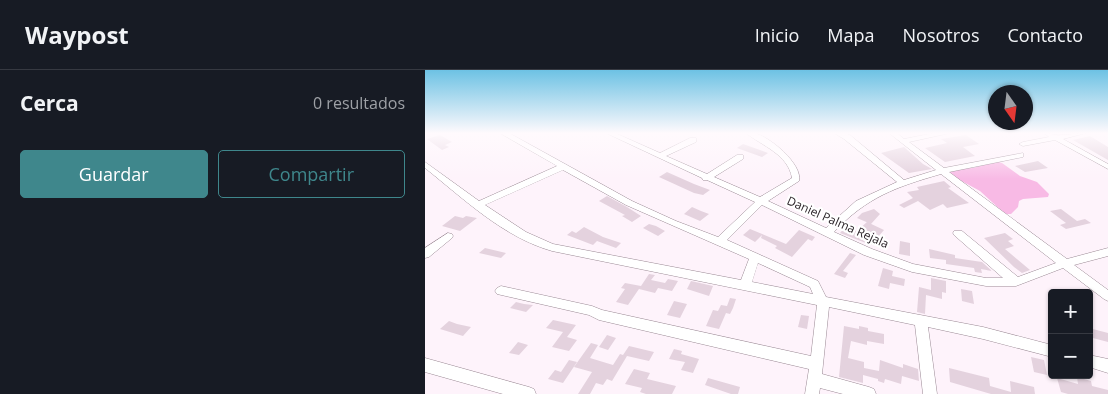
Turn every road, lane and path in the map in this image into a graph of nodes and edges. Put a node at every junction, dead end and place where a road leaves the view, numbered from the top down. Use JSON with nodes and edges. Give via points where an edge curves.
{"nodes":[{"id":1,"x":531,"y":148,"type":"edge"},
{"id":2,"x":642,"y":148,"type":"edge"},
{"id":3,"x":676,"y":148,"type":"edge"},
{"id":4,"x":774,"y":148,"type":"edge"},
{"id":5,"x":861,"y":148,"type":"edge"},
{"id":6,"x":911,"y":148,"type":"edge"},
{"id":7,"x":1074,"y":148,"type":"edge"},
{"id":8,"x":1019,"y":154,"type":"dead end"},
{"id":9,"x":660,"y":156,"type":"junction"},
{"id":10,"x":740,"y":157,"type":"dead end"},
{"id":11,"x":425,"y":164,"type":"edge"},
{"id":12,"x":565,"y":166,"type":"junction"},
{"id":13,"x":1108,"y":167,"type":"edge"},
{"id":14,"x":940,"y":171,"type":"junction"},
{"id":15,"x":707,"y":178,"type":"junction"},
{"id":16,"x":903,"y":183,"type":"junction"},
{"id":17,"x":761,"y":201,"type":"junction"},
{"id":18,"x":478,"y":205,"type":"junction"},
{"id":19,"x":958,"y":232,"type":"dead end"},
{"id":20,"x":827,"y":233,"type":"junction"},
{"id":21,"x":448,"y":236,"type":"dead end"},
{"id":22,"x":720,"y":241,"type":"junction"},
{"id":23,"x":1108,"y":252,"type":"edge"},
{"id":24,"x":425,"y":254,"type":"edge"},
{"id":25,"x":755,"y":257,"type":"junction"},
{"id":26,"x":1066,"y":263,"type":"junction"},
{"id":27,"x":1016,"y":282,"type":"junction"},
{"id":28,"x":745,"y":286,"type":"junction"},
{"id":29,"x":501,"y":290,"type":"dead end"},
{"id":30,"x":1108,"y":296,"type":"edge"},
{"id":31,"x":823,"y":303,"type":"junction"},
{"id":32,"x":921,"y":322,"type":"junction"},
{"id":33,"x":1048,"y":350,"type":"edge"},
{"id":34,"x":1093,"y":362,"type":"edge"},
{"id":35,"x":817,"y":364,"type":"junction"},
{"id":36,"x":425,"y":365,"type":"edge"},
{"id":37,"x":1108,"y":366,"type":"edge"},
{"id":38,"x":814,"y":379,"type":"junction"},
{"id":39,"x":529,"y":394,"type":"edge"},
{"id":40,"x":811,"y":394,"type":"edge"},
{"id":41,"x":869,"y":394,"type":"edge"},
{"id":42,"x":930,"y":394,"type":"edge"}],
"edges":[{"from":1,"to":12,"type":"street"},
{"from":2,"to":9,"type":"street","name":"Daniel Palma Rejala"},
{"from":3,"to":9,"type":"street"},
{"from":4,"to":17,"type":"street","via":[[797,173],[796,179]]},
{"from":5,"to":16,"type":"street"},
{"from":6,"to":14,"type":"street"},
{"from":7,"to":13,"type":"street"},
{"from":8,"to":14,"type":"street"},
{"from":9,"to":15,"type":"street","name":"Daniel Palma Rejala"},
{"from":10,"to":15,"type":"street"},
{"from":11,"to":18,"type":"street"},
{"from":12,"to":18,"type":"street"},
{"from":12,"to":22,"type":"street","via":[[629,203]]},
{"from":14,"to":16,"type":"street"},
{"from":14,"to":26,"type":"street"},
{"from":15,"to":17,"type":"street","name":"Daniel Palma Rejala"},
{"from":16,"to":20,"type":"street","via":[[864,200]]},
{"from":17,"to":20,"type":"street","name":"Daniel Palma Rejala"},
{"from":17,"to":22,"type":"street"},
{"from":18,"to":28,"type":"street","via":[[534,242]]},
{"from":19,"to":27,"type":"street"},
{"from":20,"to":27,"type":"street","name":"Daniel Palma Rejala","via":[[912,268],[987,282]]},
{"from":21,"to":24,"type":"street"},
{"from":22,"to":25,"type":"street"},
{"from":23,"to":26,"type":"street","name":"Daniel Palma Rejala"},
{"from":25,"to":28,"type":"street"},
{"from":25,"to":31,"type":"street","via":[[814,284]]},
{"from":26,"to":27,"type":"street","name":"Daniel Palma Rejala"},
{"from":26,"to":30,"type":"street"},
{"from":28,"to":31,"type":"street"},
{"from":29,"to":35,"type":"street"},
{"from":31,"to":32,"type":"street"},
{"from":31,"to":35,"type":"street"},
{"from":32,"to":33,"type":"street","via":[[983,333]]},
{"from":32,"to":42,"type":"street"},
{"from":34,"to":37,"type":"street"},
{"from":35,"to":38,"type":"street"},
{"from":36,"to":39,"type":"street"},
{"from":38,"to":40,"type":"street"},
{"from":38,"to":41,"type":"street"}]}
